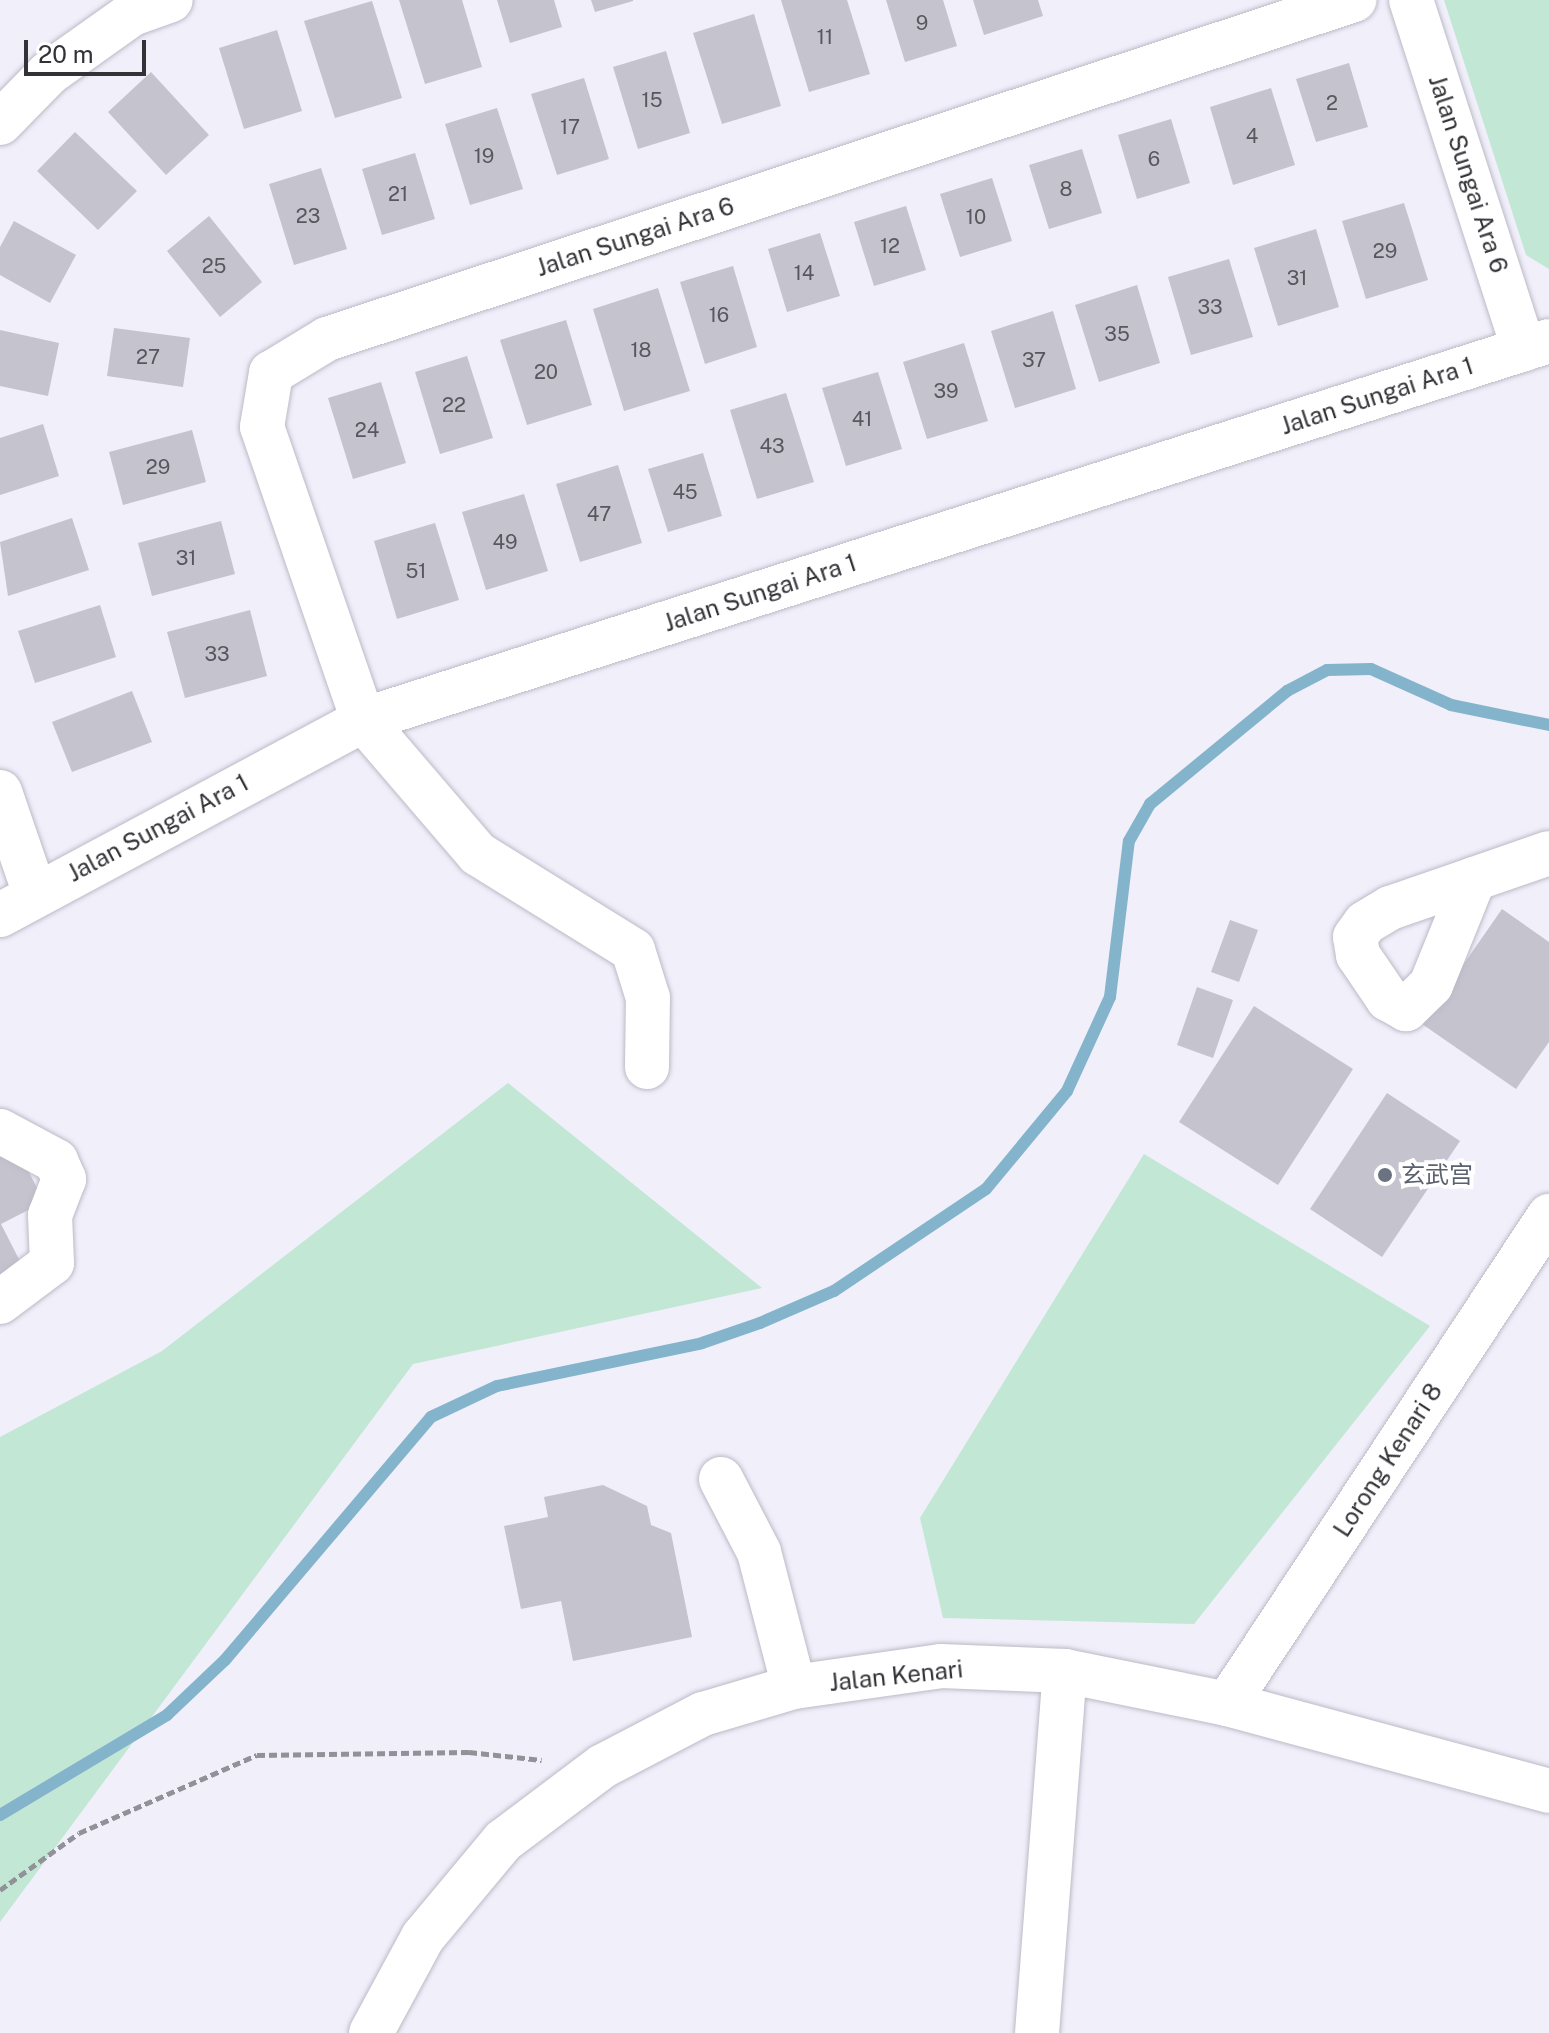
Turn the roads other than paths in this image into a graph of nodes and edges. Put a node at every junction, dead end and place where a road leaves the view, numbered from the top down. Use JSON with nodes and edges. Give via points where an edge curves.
{"nodes":[{"id":1,"x":171,"y":0,"type":"edge"},
{"id":2,"x":1354,"y":0,"type":"edge"},
{"id":3,"x":1411,"y":0,"type":"edge"},
{"id":4,"x":0,"y":123,"type":"edge"},
{"id":5,"x":1536,"y":345,"type":"edge"},
{"id":6,"x":363,"y":720,"type":"junction"},
{"id":7,"x":0,"y":792,"type":"edge"},
{"id":8,"x":1549,"y":853,"type":"edge"},
{"id":9,"x":1474,"y":879,"type":"dead end"},
{"id":10,"x":18,"y":904,"type":"edge"},
{"id":11,"x":647,"y":1067,"type":"dead end"},
{"id":12,"x":0,"y":1131,"type":"edge"},
{"id":13,"x":1549,"y":1216,"type":"edge"},
{"id":14,"x":0,"y":1302,"type":"edge"},
{"id":15,"x":721,"y":1479,"type":"dead end"},
{"id":16,"x":1065,"y":1671,"type":"junction"},
{"id":17,"x":794,"y":1687,"type":"junction"},
{"id":18,"x":1227,"y":1704,"type":"junction"},
{"id":19,"x":1549,"y":1791,"type":"edge"},
{"id":20,"x":371,"y":2033,"type":"edge"},
{"id":21,"x":1037,"y":2033,"type":"edge"}],
"edges":[{"from":1,"to":4,"type":"street","via":[[132,14],[49,73]]},
{"from":2,"to":6,"type":"street","name":"Jalan Sungai Ara 6","via":[[327,339],[285,360],[263,392],[262,427]]},
{"from":3,"to":5,"type":"street","name":"Jalan Sungai Ara 6"},
{"from":5,"to":6,"type":"street","name":"Jalan Sungai Ara 1"},
{"from":6,"to":10,"type":"street","name":"Jalan Sungai Ara 1"},
{"from":6,"to":11,"type":"street","via":[[478,854],[633,950],[648,998]]},
{"from":7,"to":10,"type":"street"},
{"from":8,"to":9,"type":"street"},
{"from":12,"to":14,"type":"street","via":[[56,1161],[64,1179],[50,1215],[52,1263]]},
{"from":13,"to":18,"type":"street","name":"Lorong Kenari 8"},
{"from":15,"to":17,"type":"street","via":[[759,1552]]},
{"from":16,"to":17,"type":"street","name":"Jalan Kenari","via":[[941,1666]]},
{"from":16,"to":18,"type":"street","name":"Jalan Kenari"},
{"from":16,"to":21,"type":"street"},
{"from":17,"to":20,"type":"street","name":"Jalan Kenari","via":[[703,1714],[603,1766],[503,1841],[423,1937]]},
{"from":18,"to":19,"type":"street","name":"Jalan Kenari"}]}
